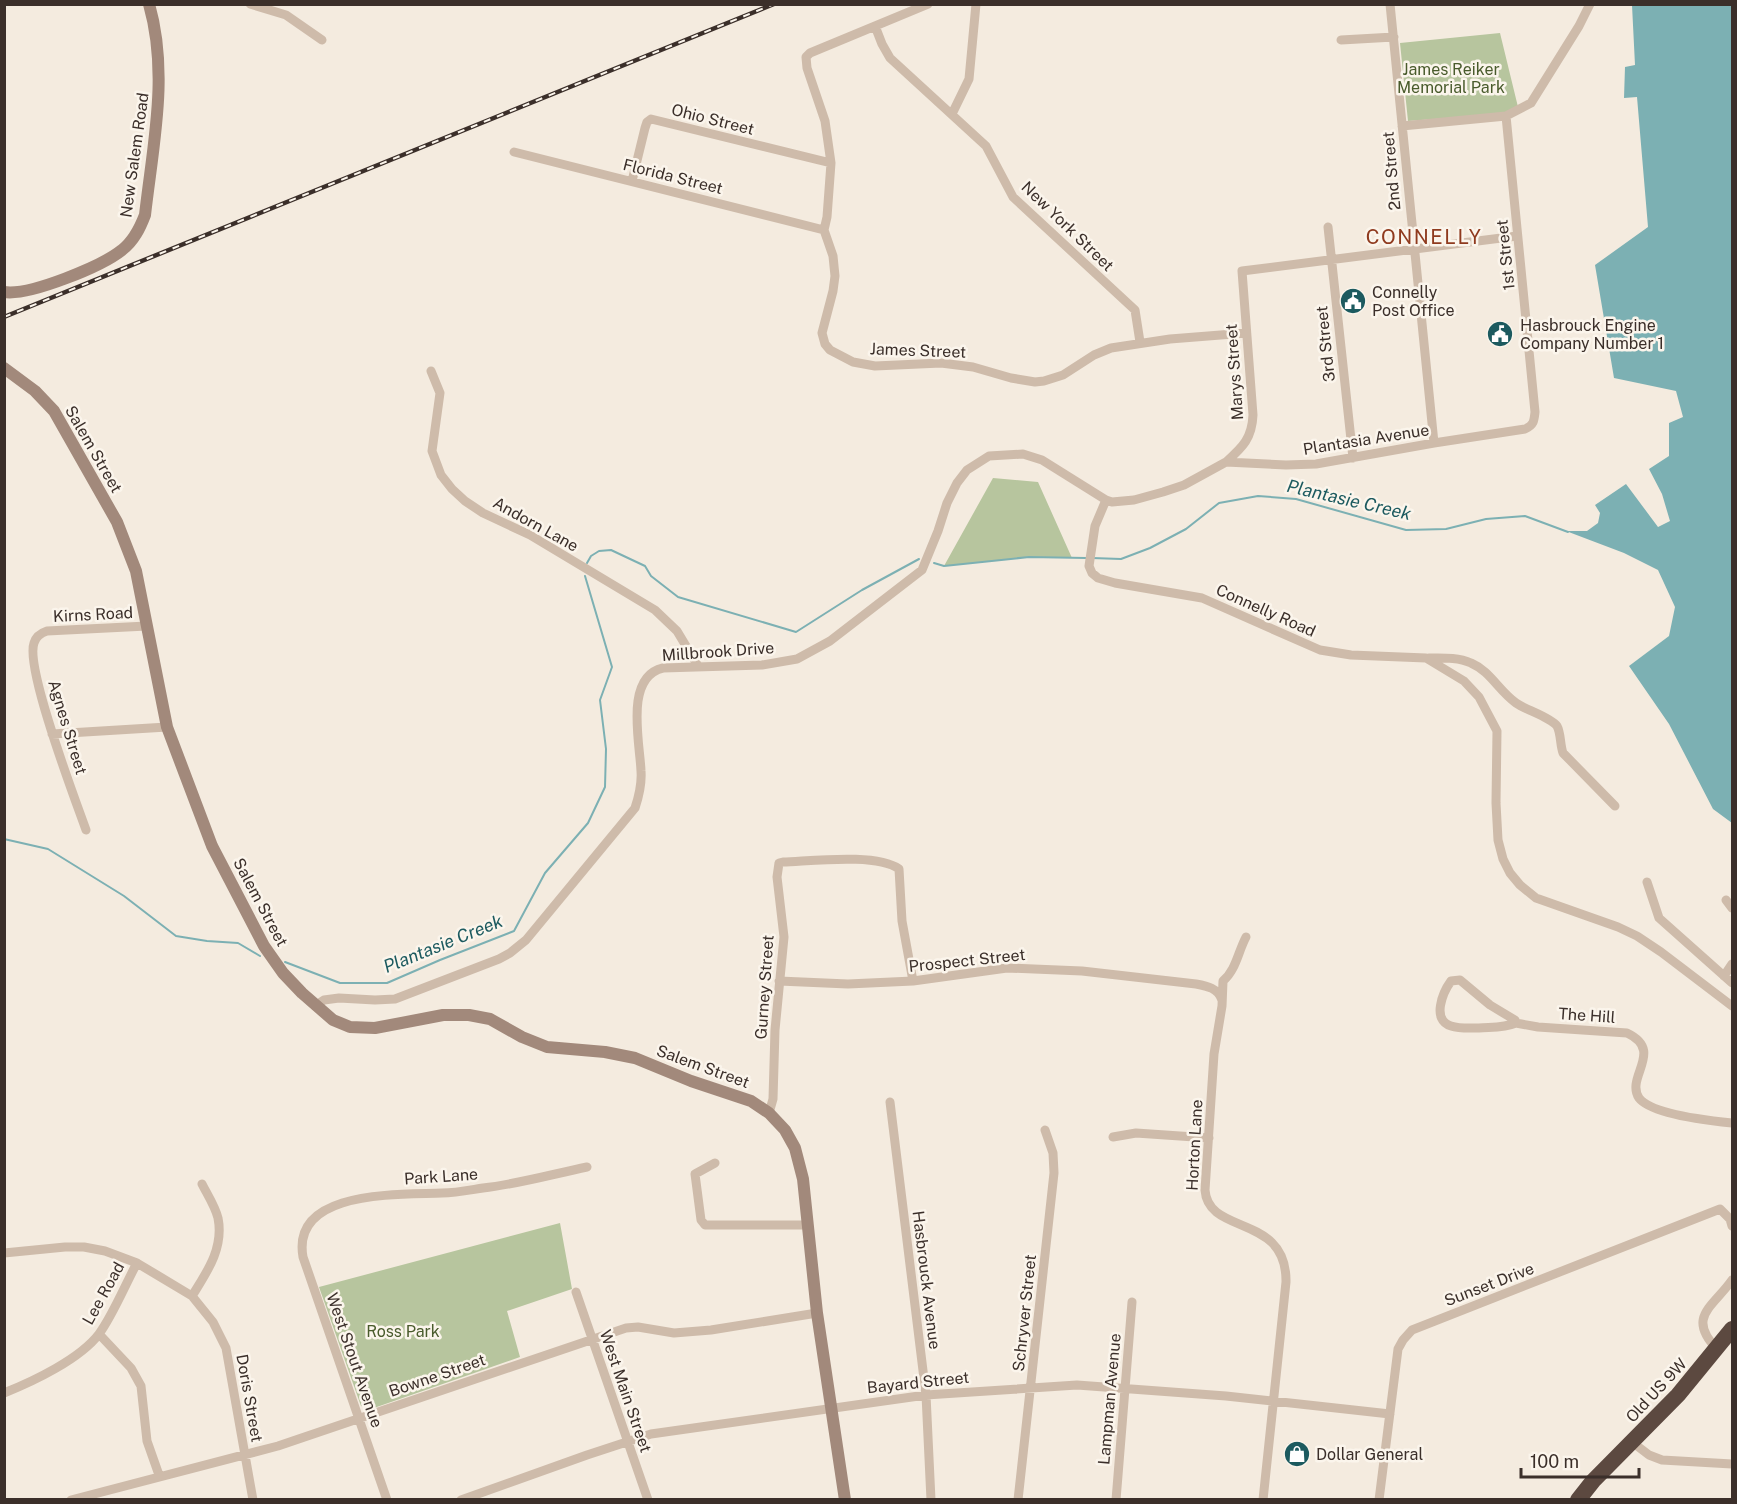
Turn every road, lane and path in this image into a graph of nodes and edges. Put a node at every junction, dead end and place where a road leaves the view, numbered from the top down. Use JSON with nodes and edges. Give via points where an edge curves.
{"nodes":[{"id":1,"x":149,"y":4,"type":"edge"},
{"id":2,"x":250,"y":4,"type":"edge"},
{"id":3,"x":928,"y":4,"type":"edge"},
{"id":4,"x":976,"y":4,"type":"edge"},
{"id":5,"x":1390,"y":4,"type":"edge"},
{"id":6,"x":1590,"y":4,"type":"edge"},
{"id":7,"x":875,"y":26,"type":"junction"},
{"id":8,"x":1394,"y":37,"type":"junction"},
{"id":9,"x":322,"y":40,"type":"dead end"},
{"id":10,"x":1341,"y":40,"type":"dead end"},
{"id":11,"x":952,"y":114,"type":"junction"},
{"id":12,"x":1506,"y":116,"type":"junction"},
{"id":13,"x":1402,"y":126,"type":"junction"},
{"id":14,"x":514,"y":152,"type":"dead end"},
{"id":15,"x":831,"y":163,"type":"junction"},
{"id":16,"x":632,"y":181,"type":"junction"},
{"id":17,"x":1328,"y":227,"type":"dead end"},
{"id":18,"x":824,"y":230,"type":"junction"},
{"id":19,"x":1517,"y":236,"type":"junction"},
{"id":20,"x":1414,"y":250,"type":"junction"},
{"id":21,"x":1332,"y":261,"type":"junction"},
{"id":22,"x":4,"y":292,"type":"edge"},
{"id":23,"x":1246,"y":333,"type":"junction"},
{"id":24,"x":1140,"y":342,"type":"junction"},
{"id":25,"x":4,"y":368,"type":"edge"},
{"id":26,"x":431,"y":371,"type":"dead end"},
{"id":27,"x":1531,"y":427,"type":"joint"},
{"id":28,"x":1434,"y":443,"type":"junction"},
{"id":29,"x":1353,"y":458,"type":"junction"},
{"id":30,"x":1226,"y":462,"type":"junction"},
{"id":31,"x":1106,"y":500,"type":"junction"},
{"id":32,"x":147,"y":626,"type":"junction"},
{"id":33,"x":42,"y":633,"type":"joint"},
{"id":34,"x":1426,"y":658,"type":"junction"},
{"id":35,"x":698,"y":666,"type":"junction"},
{"id":36,"x":167,"y":727,"type":"junction"},
{"id":37,"x":52,"y":734,"type":"junction"},
{"id":38,"x":1615,"y":806,"type":"dead end"},
{"id":39,"x":86,"y":830,"type":"dead end"},
{"id":40,"x":1647,"y":882,"type":"dead end"},
{"id":41,"x":1726,"y":900,"type":"dead end"},
{"id":42,"x":1732,"y":908,"type":"edge"},
{"id":43,"x":1246,"y":937,"type":"dead end"},
{"id":44,"x":1732,"y":964,"type":"edge"},
{"id":45,"x":1724,"y":975,"type":"junction"},
{"id":46,"x":779,"y":981,"type":"junction"},
{"id":47,"x":913,"y":981,"type":"junction"},
{"id":48,"x":1732,"y":983,"type":"edge"},
{"id":49,"x":1222,"y":1000,"type":"junction"},
{"id":50,"x":315,"y":1005,"type":"junction"},
{"id":51,"x":1732,"y":1006,"type":"edge"},
{"id":52,"x":1516,"y":1023,"type":"junction"},
{"id":53,"x":890,"y":1102,"type":"dead end"},
{"id":54,"x":769,"y":1113,"type":"junction"},
{"id":55,"x":1732,"y":1123,"type":"edge"},
{"id":56,"x":1045,"y":1130,"type":"dead end"},
{"id":57,"x":1113,"y":1137,"type":"dead end"},
{"id":58,"x":1209,"y":1138,"type":"junction"},
{"id":59,"x":715,"y":1163,"type":"dead end"},
{"id":60,"x":587,"y":1167,"type":"dead end"},
{"id":61,"x":202,"y":1184,"type":"dead end"},
{"id":62,"x":808,"y":1225,"type":"junction"},
{"id":63,"x":1732,"y":1226,"type":"edge"},
{"id":64,"x":306,"y":1231,"type":"joint"},
{"id":65,"x":4,"y":1253,"type":"edge"},
{"id":66,"x":137,"y":1263,"type":"junction"},
{"id":67,"x":1732,"y":1280,"type":"edge"},
{"id":68,"x":576,"y":1292,"type":"dead end"},
{"id":69,"x":192,"y":1296,"type":"junction"},
{"id":70,"x":1132,"y":1302,"type":"dead end"},
{"id":71,"x":817,"y":1314,"type":"junction"},
{"id":72,"x":1732,"y":1329,"type":"edge"},
{"id":73,"x":99,"y":1334,"type":"junction"},
{"id":74,"x":593,"y":1339,"type":"junction"},
{"id":75,"x":1717,"y":1349,"type":"junction"},
{"id":76,"x":1030,"y":1388,"type":"junction"},
{"id":77,"x":1125,"y":1388,"type":"junction"},
{"id":78,"x":4,"y":1394,"type":"edge"},
{"id":79,"x":926,"y":1395,"type":"junction"},
{"id":80,"x":1274,"y":1400,"type":"junction"},
{"id":81,"x":830,"y":1407,"type":"junction"},
{"id":82,"x":1390,"y":1414,"type":"junction"},
{"id":83,"x":359,"y":1417,"type":"junction"},
{"id":84,"x":628,"y":1442,"type":"junction"},
{"id":85,"x":1632,"y":1442,"type":"junction"},
{"id":86,"x":245,"y":1454,"type":"junction"},
{"id":87,"x":1732,"y":1464,"type":"edge"},
{"id":88,"x":159,"y":1476,"type":"junction"},
{"id":89,"x":72,"y":1500,"type":"edge"},
{"id":90,"x":253,"y":1500,"type":"edge"},
{"id":91,"x":387,"y":1500,"type":"edge"},
{"id":92,"x":461,"y":1500,"type":"edge"},
{"id":93,"x":648,"y":1500,"type":"edge"},
{"id":94,"x":844,"y":1500,"type":"edge"},
{"id":95,"x":931,"y":1500,"type":"edge"},
{"id":96,"x":1018,"y":1500,"type":"edge"},
{"id":97,"x":1116,"y":1500,"type":"edge"},
{"id":98,"x":1263,"y":1500,"type":"edge"},
{"id":99,"x":1379,"y":1500,"type":"edge"},
{"id":100,"x":1578,"y":1500,"type":"edge"}],
"edges":[{"from":1,"to":22,"type":"street","name":"New Salem Road","via":[[160,88],[141,226],[124,249],[94,265],[25,292]]},
{"from":2,"to":9,"type":"street","via":[[286,15]]},
{"from":3,"to":7,"type":"street"},
{"from":4,"to":11,"type":"street","via":[[969,79]]},
{"from":5,"to":8,"type":"street","name":"2nd Street"},
{"from":6,"to":12,"type":"street","via":[[1531,104]]},
{"from":7,"to":11,"type":"street","name":"New York Street","via":[[890,58]]},
{"from":7,"to":15,"type":"street","name":"James Street","via":[[806,57],[825,121]]},
{"from":8,"to":10,"type":"street"},
{"from":8,"to":13,"type":"street","name":"2nd Street"},
{"from":11,"to":24,"type":"street","name":"New York Street","via":[[986,146],[1013,197],[1135,310]]},
{"from":12,"to":13,"type":"street"},
{"from":12,"to":19,"type":"street","name":"1st Street"},
{"from":13,"to":20,"type":"street","name":"2nd Street"},
{"from":14,"to":16,"type":"street","name":"Florida Street"},
{"from":15,"to":16,"type":"street","name":"Ohio Street","via":[[651,119],[645,128]]},
{"from":15,"to":18,"type":"street","name":"James Street"},
{"from":16,"to":18,"type":"street","name":"Florida Street"},
{"from":17,"to":21,"type":"street","name":"3rd Street"},
{"from":18,"to":24,"type":"street","name":"James Street","via":[[835,276],[822,333],[830,350],[854,362],[875,366],[941,363],[1024,381],[1044,381],[1063,375],[1111,348]]},
{"from":19,"to":20,"type":"street"},
{"from":19,"to":27,"type":"street","name":"1st Street","via":[[1535,412]]},
{"from":20,"to":21,"type":"street"},
{"from":20,"to":28,"type":"street","name":"2nd Street"},
{"from":21,"to":23,"type":"street","name":"Marys Street","via":[[1242,271]]},
{"from":21,"to":29,"type":"street","name":"3rd Street"},
{"from":23,"to":24,"type":"street","name":"James Street"},
{"from":23,"to":30,"type":"street","name":"Marys Street","via":[[1253,429]]},
{"from":25,"to":32,"type":"street","name":"Salem Street","via":[[54,411],[107,502],[127,543]]},
{"from":26,"to":35,"type":"street","name":"Andorn Lane","via":[[440,393],[432,451],[441,475],[452,489],[483,513],[530,535],[655,610],[677,631]]},
{"from":27,"to":28,"type":"street","name":"Plantasia Avenue"},
{"from":28,"to":29,"type":"street","name":"Plantasia Avenue"},
{"from":29,"to":30,"type":"street","name":"Plantasia Avenue","via":[[1306,465]]},
{"from":30,"to":31,"type":"street","name":"Plantasia Avenue","via":[[1163,492],[1134,500]]},
{"from":31,"to":34,"type":"street","name":"Connelly Road","via":[[1095,526],[1089,566],[1098,578],[1202,598],[1320,650]]},
{"from":31,"to":35,"type":"street","name":"Millbrook Drive","via":[[1042,460],[1023,454],[989,456],[967,470],[957,483],[922,570],[830,641],[797,659],[762,665]]},
{"from":32,"to":33,"type":"street","name":"Kirns Road"},
{"from":32,"to":36,"type":"street","name":"Salem Street"},
{"from":33,"to":37,"type":"street","name":"Agnes Street","via":[[33,643],[32,651]]},
{"from":34,"to":38,"type":"street","via":[[1469,662],[1512,700],[1553,722],[1558,727],[1563,753]]},
{"from":34,"to":51,"type":"street","name":"Connelly Road","via":[[1454,673],[1479,696],[1497,731],[1498,840],[1503,859],[1520,885],[1536,898],[1636,936]]},
{"from":35,"to":50,"type":"street","name":"Millbrook Drive","via":[[656,669],[645,680],[637,705],[641,782],[635,808],[526,940],[499,959],[395,999],[339,998]]},
{"from":36,"to":37,"type":"street"},
{"from":36,"to":50,"type":"street","name":"Salem Street","via":[[212,846],[244,909],[270,955]]},
{"from":37,"to":39,"type":"street","name":"Agnes Street"},
{"from":40,"to":45,"type":"street","via":[[1659,918]]},
{"from":41,"to":42,"type":"street"},
{"from":43,"to":49,"type":"street","name":"Horton Lane","via":[[1233,973],[1223,981]]},
{"from":44,"to":45,"type":"street"},
{"from":45,"to":48,"type":"street"},
{"from":46,"to":47,"type":"street","name":"Prospect Street"},
{"from":46,"to":47,"type":"street","name":"Gurney Street","via":[[784,938],[779,863],[857,860],[886,863],[901,872],[902,921]]},
{"from":46,"to":54,"type":"street","name":"Gurney Street"},
{"from":47,"to":49,"type":"street","name":"Prospect Street","via":[[1007,968],[1082,971],[1211,987]]},
{"from":49,"to":58,"type":"street","name":"Horton Lane"},
{"from":50,"to":54,"type":"street","name":"Salem Street","via":[[341,1024],[363,1029],[443,1015],[481,1017],[547,1047],[635,1058],[751,1101]]},
{"from":52,"to":52,"type":"street","name":"The Hill","via":[[1501,1027],[1450,1026],[1441,1013],[1445,990],[1451,981],[1460,980]]},
{"from":52,"to":55,"type":"street","name":"The Hill","via":[[1538,1028],[1627,1033],[1644,1050],[1636,1087],[1645,1104],[1668,1113]]},
{"from":53,"to":79,"type":"street","name":"Hasbrouck Avenue"},
{"from":54,"to":62,"type":"street","name":"Salem Street","via":[[795,1148]]},
{"from":56,"to":76,"type":"street","name":"Schryver Street","via":[[1053,1153],[1054,1173]]},
{"from":57,"to":58,"type":"street","via":[[1136,1133]]},
{"from":58,"to":80,"type":"street","name":"Horton Lane","via":[[1205,1190],[1208,1204],[1217,1213],[1264,1236],[1276,1246],[1285,1263]]},
{"from":59,"to":62,"type":"street","via":[[695,1174],[705,1225]]},
{"from":60,"to":64,"type":"street","name":"Park Lane","via":[[496,1187],[360,1198],[315,1216]]},
{"from":61,"to":69,"type":"street","via":[[218,1216],[218,1240],[212,1265]]},
{"from":62,"to":71,"type":"street","name":"Salem Street"},
{"from":63,"to":82,"type":"street","name":"Sunset Drive","via":[[1720,1209],[1412,1330],[1398,1349]]},
{"from":64,"to":83,"type":"street","name":"West Stout Avenue","via":[[303,1257]]},
{"from":65,"to":66,"type":"street","name":"Doris Street","via":[[84,1247]]},
{"from":66,"to":69,"type":"street","name":"Doris Street"},
{"from":66,"to":73,"type":"street","name":"Lee Road"},
{"from":67,"to":75,"type":"street","via":[[1701,1323],[1703,1332]]},
{"from":68,"to":74,"type":"street","name":"West Main Street"},
{"from":69,"to":86,"type":"street","name":"Doris Street","via":[[213,1322],[226,1348]]},
{"from":70,"to":77,"type":"street","name":"Lampman Avenue"},
{"from":71,"to":74,"type":"street","name":"Bowne Street","via":[[674,1333],[626,1328]]},
{"from":71,"to":81,"type":"street","name":"Salem Street"},
{"from":72,"to":75,"type":"highway","name":"Old US 9W"},
{"from":73,"to":78,"type":"street","name":"Lee Road","via":[[56,1368]]},
{"from":73,"to":88,"type":"street","via":[[131,1368],[141,1386],[147,1441]]},
{"from":74,"to":83,"type":"street","name":"Bowne Street"},
{"from":74,"to":84,"type":"street","name":"West Main Street"},
{"from":75,"to":85,"type":"highway","name":"Old US 9W"},
{"from":76,"to":77,"type":"street","name":"Bayard Street"},
{"from":76,"to":79,"type":"street","name":"Bayard Street"},
{"from":76,"to":96,"type":"street","name":"Schryver Street"},
{"from":77,"to":80,"type":"street","name":"Bayard Street"},
{"from":77,"to":97,"type":"street","name":"Lampman Avenue"},
{"from":79,"to":81,"type":"street","name":"Bayard Street"},
{"from":79,"to":95,"type":"street","name":"Hasbrouck Avenue"},
{"from":80,"to":82,"type":"street","name":"Bayard Street"},
{"from":80,"to":98,"type":"street","name":"Horton Lane"},
{"from":81,"to":84,"type":"street","name":"Bayard Street","via":[[651,1434]]},
{"from":81,"to":94,"type":"street","name":"Salem Street"},
{"from":82,"to":99,"type":"street","name":"Sunset Drive"},
{"from":83,"to":86,"type":"street","name":"Bowne Street"},
{"from":83,"to":91,"type":"street","name":"West Stout Avenue"},
{"from":84,"to":92,"type":"street","name":"Bayard Street"},
{"from":84,"to":93,"type":"street","name":"West Main Street"},
{"from":85,"to":87,"type":"street","via":[[1662,1460]]},
{"from":85,"to":100,"type":"highway","name":"Old US 9W"},
{"from":86,"to":88,"type":"street","name":"Bowne Street"},
{"from":86,"to":90,"type":"street","name":"Doris Street"},
{"from":88,"to":89,"type":"street","name":"Bowne Street"}]}
